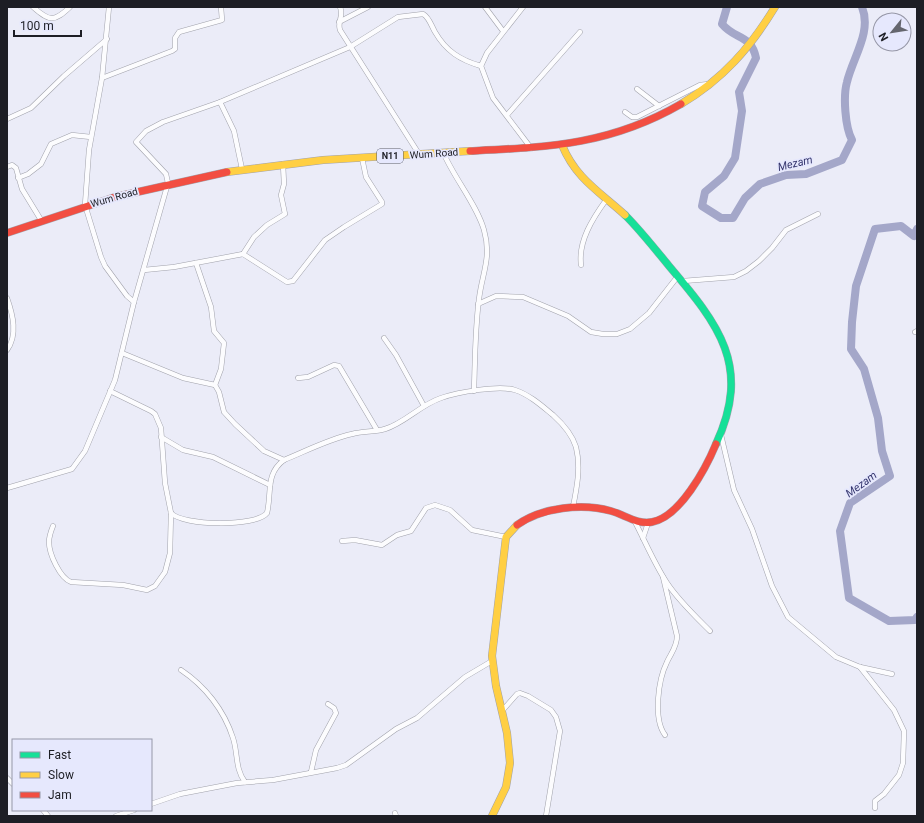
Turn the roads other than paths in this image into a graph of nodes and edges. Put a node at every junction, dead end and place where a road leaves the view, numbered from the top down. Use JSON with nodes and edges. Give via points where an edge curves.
{"nodes":[{"id":1,"x":33,"y":7,"type":"edge"},
{"id":2,"x":70,"y":7,"type":"edge"},
{"id":3,"x":109,"y":7,"type":"edge"},
{"id":4,"x":221,"y":7,"type":"edge"},
{"id":5,"x":340,"y":7,"type":"edge"},
{"id":6,"x":368,"y":7,"type":"edge"},
{"id":7,"x":485,"y":7,"type":"edge"},
{"id":8,"x":523,"y":7,"type":"edge"},
{"id":9,"x":775,"y":7,"type":"edge"},
{"id":10,"x":339,"y":22,"type":"junction"},
{"id":11,"x":503,"y":31,"type":"junction"},
{"id":12,"x":580,"y":32,"type":"dead end"},
{"id":13,"x":107,"y":39,"type":"junction"},
{"id":14,"x":350,"y":47,"type":"junction"},
{"id":15,"x":481,"y":66,"type":"junction"},
{"id":16,"x":102,"y":78,"type":"junction"},
{"id":17,"x":710,"y":84,"type":"junction"},
{"id":18,"x":637,"y":89,"type":"dead end"},
{"id":19,"x":220,"y":102,"type":"junction"},
{"id":20,"x":659,"y":106,"type":"junction"},
{"id":21,"x":625,"y":112,"type":"dead end"},
{"id":22,"x":507,"y":115,"type":"junction"},
{"id":23,"x":7,"y":119,"type":"edge"},
{"id":24,"x":91,"y":137,"type":"junction"},
{"id":25,"x":562,"y":145,"type":"junction"},
{"id":26,"x":531,"y":148,"type":"junction"},
{"id":27,"x":442,"y":152,"type":"junction"},
{"id":28,"x":419,"y":154,"type":"junction"},
{"id":29,"x":362,"y":158,"type":"junction"},
{"id":30,"x":283,"y":164,"type":"junction"},
{"id":31,"x":7,"y":166,"type":"edge"},
{"id":32,"x":242,"y":169,"type":"junction"},
{"id":33,"x":18,"y":178,"type":"junction"},
{"id":34,"x":168,"y":183,"type":"junction"},
{"id":35,"x":606,"y":200,"type":"junction"},
{"id":36,"x":85,"y":206,"type":"junction"},
{"id":37,"x":818,"y":214,"type":"dead end"},
{"id":38,"x":41,"y":220,"type":"junction"},
{"id":39,"x":7,"y":233,"type":"edge"},
{"id":40,"x":243,"y":254,"type":"junction"},
{"id":41,"x":196,"y":263,"type":"junction"},
{"id":42,"x":581,"y":265,"type":"dead end"},
{"id":43,"x":144,"y":270,"type":"junction"},
{"id":44,"x":681,"y":279,"type":"junction"},
{"id":45,"x":7,"y":298,"type":"edge"},
{"id":46,"x":134,"y":302,"type":"junction"},
{"id":47,"x":478,"y":304,"type":"junction"},
{"id":48,"x":384,"y":338,"type":"dead end"},
{"id":49,"x":7,"y":350,"type":"edge"},
{"id":50,"x":122,"y":353,"type":"junction"},
{"id":51,"x":298,"y":378,"type":"dead end"},
{"id":52,"x":214,"y":385,"type":"junction"},
{"id":53,"x":110,"y":391,"type":"junction"},
{"id":54,"x":474,"y":391,"type":"junction"},
{"id":55,"x":424,"y":406,"type":"junction"},
{"id":56,"x":377,"y":430,"type":"junction"},
{"id":57,"x":720,"y":434,"type":"junction"},
{"id":58,"x":161,"y":437,"type":"junction"},
{"id":59,"x":284,"y":460,"type":"junction"},
{"id":60,"x":270,"y":482,"type":"junction"},
{"id":61,"x":7,"y":488,"type":"edge"},
{"id":62,"x":573,"y":507,"type":"junction"},
{"id":63,"x":171,"y":514,"type":"junction"},
{"id":64,"x":634,"y":520,"type":"junction"},
{"id":65,"x":648,"y":522,"type":"junction"},
{"id":66,"x":53,"y":526,"type":"dead end"},
{"id":67,"x":506,"y":537,"type":"junction"},
{"id":68,"x":643,"y":538,"type":"junction"},
{"id":69,"x":342,"y":541,"type":"dead end"},
{"id":70,"x":663,"y":577,"type":"junction"},
{"id":71,"x":710,"y":632,"type":"dead end"},
{"id":72,"x":492,"y":661,"type":"junction"},
{"id":73,"x":860,"y":667,"type":"junction"},
{"id":74,"x":181,"y":670,"type":"dead end"},
{"id":75,"x":892,"y":674,"type":"dead end"},
{"id":76,"x":328,"y":704,"type":"dead end"},
{"id":77,"x":501,"y":712,"type":"junction"},
{"id":78,"x":665,"y":735,"type":"dead end"},
{"id":79,"x":311,"y":772,"type":"junction"},
{"id":80,"x":239,"y":773,"type":"junction"},
{"id":81,"x":245,"y":782,"type":"junction"},
{"id":82,"x":233,"y":784,"type":"junction"},
{"id":83,"x":152,"y":804,"type":"edge"},
{"id":84,"x":875,"y":808,"type":"dead end"},
{"id":85,"x":44,"y":811,"type":"edge"},
{"id":86,"x":131,"y":811,"type":"edge"},
{"id":87,"x":40,"y":816,"type":"edge"},
{"id":88,"x":48,"y":816,"type":"edge"},
{"id":89,"x":116,"y":816,"type":"edge"},
{"id":90,"x":492,"y":816,"type":"edge"},
{"id":91,"x":546,"y":816,"type":"edge"}],
"edges":[{"from":1,"to":2,"type":"street","via":[[42,15],[56,19]]},
{"from":3,"to":13,"type":"street"},
{"from":4,"to":16,"type":"street","via":[[222,20],[179,32],[176,35],[175,49]]},
{"from":5,"to":10,"type":"street","via":[[342,14]]},
{"from":6,"to":10,"type":"street"},
{"from":7,"to":11,"type":"street"},
{"from":8,"to":11,"type":"street"},
{"from":9,"to":17,"type":"main road","name":"Wum Road","number":"N11","via":[[735,63]]},
{"from":10,"to":14,"type":"street","via":[[340,30]]},
{"from":11,"to":15,"type":"street"},
{"from":12,"to":22,"type":"street"},
{"from":13,"to":16,"type":"street"},
{"from":13,"to":23,"type":"street","via":[[32,108]]},
{"from":14,"to":15,"type":"street","via":[[398,17],[423,14],[452,53],[465,62]]},
{"from":14,"to":19,"type":"street"},
{"from":14,"to":28,"type":"street"},
{"from":15,"to":22,"type":"street","via":[[493,98]]},
{"from":16,"to":24,"type":"street"},
{"from":17,"to":20,"type":"street","via":[[700,85]]},
{"from":17,"to":25,"type":"main road","name":"Wum Road","number":"N11","via":[[686,101],[639,124],[592,140]]},
{"from":18,"to":20,"type":"street"},
{"from":19,"to":32,"type":"street","via":[[234,132]]},
{"from":19,"to":34,"type":"street","via":[[164,122],[146,131],[137,140],[138,145],[166,174]]},
{"from":20,"to":21,"type":"street","via":[[637,117]]},
{"from":22,"to":26,"type":"street"},
{"from":24,"to":33,"type":"street","via":[[72,135],[51,144],[41,164]]},
{"from":24,"to":36,"type":"street"},
{"from":25,"to":26,"type":"main road","name":"Wum Road","number":"N11"},
{"from":25,"to":35,"type":"main road","via":[[579,177]]},
{"from":26,"to":27,"type":"main road","name":"Wum Road","number":"N11"},
{"from":27,"to":28,"type":"main road","name":"Wum Road","number":"N11"},
{"from":27,"to":47,"type":"street","via":[[481,220],[484,230],[488,256]]},
{"from":28,"to":29,"type":"main road","name":"Wum Road","number":"N11"},
{"from":29,"to":30,"type":"main road","name":"Wum Road","number":"N11"},
{"from":29,"to":40,"type":"street","via":[[366,177],[382,204],[344,226],[326,240],[293,281],[287,282]]},
{"from":30,"to":32,"type":"main road","name":"Wum Road","number":"N11"},
{"from":30,"to":40,"type":"street","via":[[284,184],[280,196],[285,214],[254,237]]},
{"from":31,"to":33,"type":"street","via":[[14,166]]},
{"from":32,"to":34,"type":"main road","name":"Wum Road","number":"N11"},
{"from":33,"to":38,"type":"street"},
{"from":34,"to":36,"type":"main road","name":"Wum Road","number":"N11"},
{"from":34,"to":43,"type":"street"},
{"from":35,"to":42,"type":"street","via":[[594,216],[588,230],[580,255]]},
{"from":35,"to":44,"type":"main road","via":[[643,233]]},
{"from":36,"to":38,"type":"main road","name":"Wum Road","number":"N11"},
{"from":36,"to":46,"type":"street","via":[[103,262],[117,284]]},
{"from":37,"to":44,"type":"street","via":[[786,230],[760,261],[734,277]]},
{"from":38,"to":39,"type":"main road","name":"Wum Road","number":"N11"},
{"from":40,"to":41,"type":"street"},
{"from":41,"to":43,"type":"street"},
{"from":41,"to":52,"type":"street","via":[[212,307],[214,331],[224,343],[221,369]]},
{"from":43,"to":46,"type":"street"},
{"from":44,"to":47,"type":"street","via":[[630,329],[617,334],[591,332],[568,316],[523,298],[496,296]]},
{"from":44,"to":57,"type":"main road","via":[[711,319],[727,350],[732,386]]},
{"from":45,"to":49,"type":"street","via":[[14,331]]},
{"from":46,"to":50,"type":"street"},
{"from":47,"to":54,"type":"street"},
{"from":48,"to":55,"type":"street"},
{"from":50,"to":52,"type":"street","via":[[183,378]]},
{"from":50,"to":53,"type":"street"},
{"from":51,"to":56,"type":"street","via":[[308,377],[328,367],[339,366]]},
{"from":52,"to":59,"type":"street","via":[[219,392],[224,412],[235,424],[264,451]]},
{"from":53,"to":58,"type":"street","via":[[155,414],[161,428]]},
{"from":53,"to":61,"type":"street","via":[[85,451],[72,469]]},
{"from":54,"to":55,"type":"street","via":[[442,398]]},
{"from":54,"to":62,"type":"street","via":[[515,390],[532,399],[559,421],[572,436],[579,468]]},
{"from":55,"to":56,"type":"street","via":[[386,429]]},
{"from":56,"to":59,"type":"street","via":[[337,438]]},
{"from":57,"to":65,"type":"main road","via":[[697,480],[681,502],[657,521]]},
{"from":57,"to":73,"type":"street","via":[[734,490],[752,530],[772,586],[788,617],[836,657]]},
{"from":58,"to":60,"type":"street","via":[[183,450],[209,455],[245,474]]},
{"from":58,"to":63,"type":"street"},
{"from":59,"to":60,"type":"street","via":[[274,470]]},
{"from":60,"to":63,"type":"street","via":[[267,513],[259,519],[206,523],[184,520]]},
{"from":62,"to":64,"type":"main road","via":[[607,510]]},
{"from":62,"to":67,"type":"main road","via":[[532,516],[515,524]]},
{"from":63,"to":66,"type":"street","via":[[167,566],[158,583],[147,590],[123,585],[66,580],[50,547],[49,538]]},
{"from":64,"to":65,"type":"main road"},
{"from":64,"to":68,"type":"street"},
{"from":65,"to":68,"type":"street"},
{"from":67,"to":69,"type":"street","via":[[472,530],[450,510],[435,505],[426,508],[411,531],[397,535],[382,545],[354,540]]},
{"from":67,"to":72,"type":"main road"},
{"from":68,"to":70,"type":"street"},
{"from":70,"to":71,"type":"street"},
{"from":70,"to":78,"type":"street","via":[[677,636],[676,646],[665,667],[660,686],[658,716],[659,725]]},
{"from":72,"to":77,"type":"main road"},
{"from":72,"to":79,"type":"street","via":[[465,677],[417,718],[346,765]]},
{"from":73,"to":75,"type":"street"},
{"from":73,"to":84,"type":"street","via":[[894,710],[904,731],[903,763],[899,775],[877,799]]},
{"from":74,"to":80,"type":"street","via":[[196,680],[211,696],[220,711],[233,738]]},
{"from":76,"to":79,"type":"street","via":[[336,713],[316,750]]},
{"from":77,"to":90,"type":"main road","via":[[511,764],[509,778]]},
{"from":77,"to":91,"type":"street","via":[[520,693],[551,710],[556,717],[560,737]]},
{"from":79,"to":81,"type":"street","via":[[273,780]]},
{"from":80,"to":81,"type":"street"},
{"from":80,"to":82,"type":"street"},
{"from":81,"to":82,"type":"street"},
{"from":82,"to":83,"type":"street","via":[[180,794]]},
{"from":85,"to":87,"type":"street"},
{"from":85,"to":88,"type":"street"},
{"from":86,"to":89,"type":"street"}]}
